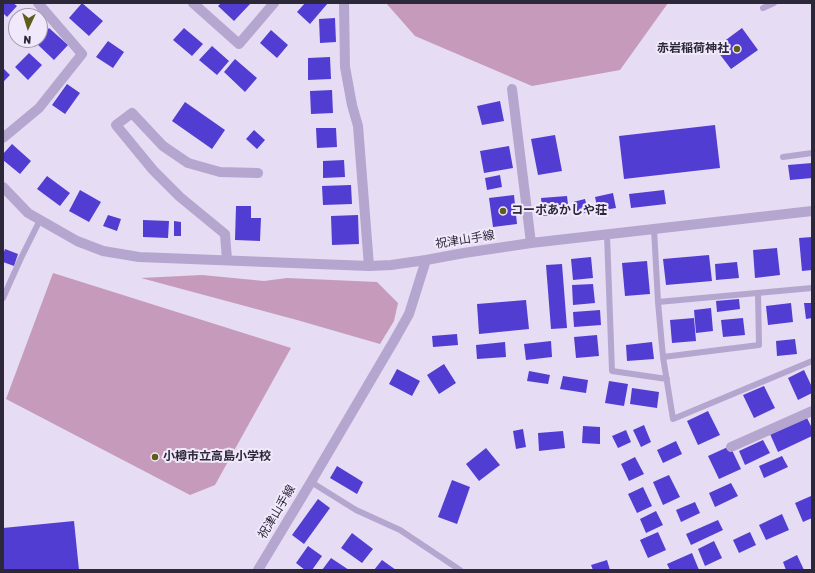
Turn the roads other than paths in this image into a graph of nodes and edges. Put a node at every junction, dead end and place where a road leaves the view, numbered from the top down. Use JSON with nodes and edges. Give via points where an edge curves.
{"nodes":[{"id":1,"x":38,"y":3,"type":"edge"},
{"id":2,"x":194,"y":3,"type":"edge"},
{"id":3,"x":274,"y":3,"type":"edge"},
{"id":4,"x":344,"y":3,"type":"edge"},
{"id":5,"x":774,"y":3,"type":"edge"},
{"id":6,"x":763,"y":8,"type":"dead end"},
{"id":7,"x":512,"y":89,"type":"dead end"},
{"id":8,"x":3,"y":138,"type":"edge"},
{"id":9,"x":812,"y":153,"type":"edge"},
{"id":10,"x":783,"y":157,"type":"dead end"},
{"id":11,"x":258,"y":173,"type":"dead end"},
{"id":12,"x":3,"y":187,"type":"edge"},
{"id":13,"x":812,"y":211,"type":"edge"},
{"id":14,"x":40,"y":220,"type":"junction"},
{"id":15,"x":654,"y":229,"type":"junction"},
{"id":16,"x":607,"y":235,"type":"junction"},
{"id":17,"x":530,"y":243,"type":"junction"},
{"id":18,"x":227,"y":260,"type":"junction"},
{"id":19,"x":426,"y":260,"type":"junction"},
{"id":20,"x":369,"y":266,"type":"junction"},
{"id":21,"x":812,"y":288,"type":"edge"},
{"id":22,"x":758,"y":293,"type":"junction"},
{"id":23,"x":3,"y":298,"type":"edge"},
{"id":24,"x":658,"y":302,"type":"junction"},
{"id":25,"x":663,"y":357,"type":"junction"},
{"id":26,"x":812,"y":361,"type":"edge"},
{"id":27,"x":667,"y":379,"type":"junction"},
{"id":28,"x":812,"y":411,"type":"edge"},
{"id":29,"x":731,"y":447,"type":"dead end"},
{"id":30,"x":311,"y":482,"type":"junction"},
{"id":31,"x":258,"y":570,"type":"edge"},
{"id":32,"x":460,"y":570,"type":"edge"}],
"edges":[{"from":1,"to":8,"type":"street","via":[[82,54],[40,108]]},
{"from":2,"to":3,"type":"street","via":[[239,44]]},
{"from":4,"to":20,"type":"street","via":[[345,67],[358,126]]},
{"from":5,"to":6,"type":"lane"},
{"from":7,"to":17,"type":"street"},
{"from":9,"to":10,"type":"lane"},
{"from":11,"to":18,"type":"street","via":[[220,172],[188,163],[163,146],[132,113],[116,125],[153,170],[180,197],[225,234]]},
{"from":12,"to":14,"type":"street","via":[[28,213]]},
{"from":13,"to":15,"type":"street","name":"祝津山手線"},
{"from":14,"to":18,"type":"street","via":[[77,241],[103,251],[139,258]]},
{"from":14,"to":23,"type":"lane"},
{"from":15,"to":16,"type":"street","name":"祝津山手線"},
{"from":15,"to":24,"type":"lane"},
{"from":16,"to":17,"type":"street","name":"祝津山手線"},
{"from":16,"to":27,"type":"lane","via":[[612,372]]},
{"from":17,"to":19,"type":"street","name":"祝津山手線"},
{"from":18,"to":20,"type":"street"},
{"from":19,"to":20,"type":"street"},
{"from":19,"to":30,"type":"street","name":"祝津山手線","via":[[409,314]]},
{"from":21,"to":22,"type":"lane"},
{"from":22,"to":24,"type":"lane"},
{"from":22,"to":25,"type":"lane","via":[[758,345]]},
{"from":24,"to":25,"type":"lane"},
{"from":25,"to":27,"type":"lane"},
{"from":26,"to":27,"type":"lane","via":[[673,419]]},
{"from":28,"to":29,"type":"street"},
{"from":30,"to":31,"type":"street","name":"祝津山手線"},
{"from":30,"to":32,"type":"lane","via":[[356,510],[400,530]]}]}
